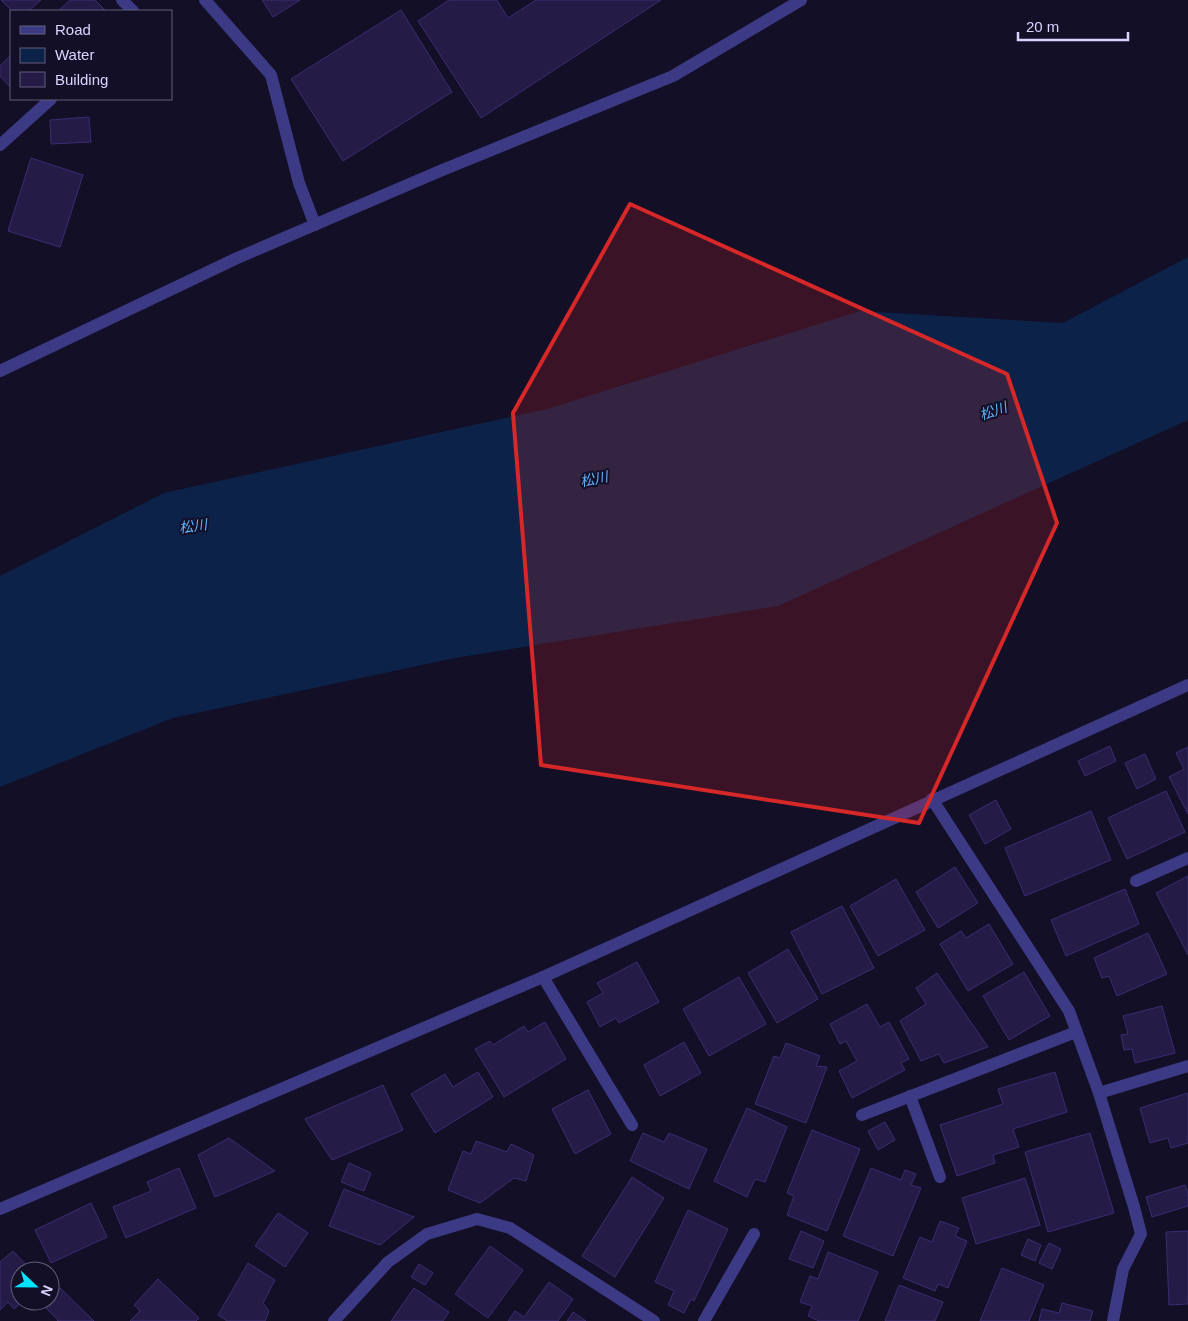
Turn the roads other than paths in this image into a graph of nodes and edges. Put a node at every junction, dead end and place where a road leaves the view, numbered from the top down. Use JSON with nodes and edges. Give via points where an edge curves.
{"nodes":[{"id":1,"x":122,"y":0,"type":"edge"},
{"id":2,"x":205,"y":0,"type":"edge"},
{"id":3,"x":801,"y":0,"type":"edge"},
{"id":4,"x":132,"y":10,"type":"edge"},
{"id":5,"x":50,"y":100,"type":"edge"},
{"id":6,"x":0,"y":145,"type":"edge"},
{"id":7,"x":315,"y":225,"type":"junction"},
{"id":8,"x":0,"y":371,"type":"edge"},
{"id":9,"x":1188,"y":685,"type":"edge"},
{"id":10,"x":932,"y":799,"type":"junction"},
{"id":11,"x":1188,"y":858,"type":"edge"},
{"id":12,"x":1136,"y":881,"type":"dead end"},
{"id":13,"x":543,"y":977,"type":"junction"},
{"id":14,"x":1076,"y":1032,"type":"junction"},
{"id":15,"x":1188,"y":1066,"type":"edge"},
{"id":16,"x":1099,"y":1093,"type":"junction"},
{"id":17,"x":910,"y":1096,"type":"junction"},
{"id":18,"x":862,"y":1116,"type":"dead end"},
{"id":19,"x":632,"y":1125,"type":"dead end"},
{"id":20,"x":940,"y":1177,"type":"dead end"},
{"id":21,"x":0,"y":1210,"type":"edge"},
{"id":22,"x":754,"y":1234,"type":"dead end"},
{"id":23,"x":334,"y":1321,"type":"edge"},
{"id":24,"x":654,"y":1321,"type":"edge"},
{"id":25,"x":704,"y":1321,"type":"edge"},
{"id":26,"x":1114,"y":1321,"type":"edge"}],
"edges":[{"from":1,"to":4,"type":"street"},
{"from":2,"to":7,"type":"street","via":[[270,75],[299,183]]},
{"from":3,"to":7,"type":"street","via":[[673,76]]},
{"from":5,"to":6,"type":"street"},
{"from":7,"to":8,"type":"street","via":[[235,259]]},
{"from":9,"to":10,"type":"street"},
{"from":10,"to":13,"type":"street"},
{"from":10,"to":14,"type":"street","via":[[1070,1011]]},
{"from":11,"to":12,"type":"street"},
{"from":13,"to":19,"type":"street"},
{"from":13,"to":21,"type":"street"},
{"from":14,"to":16,"type":"street"},
{"from":14,"to":17,"type":"street"},
{"from":15,"to":16,"type":"street"},
{"from":16,"to":26,"type":"street","via":[[1140,1234],[1123,1269]]},
{"from":17,"to":18,"type":"street"},
{"from":17,"to":20,"type":"street"},
{"from":22,"to":25,"type":"street"},
{"from":23,"to":24,"type":"street","via":[[396,1256],[427,1234],[477,1218],[510,1228]]}]}
